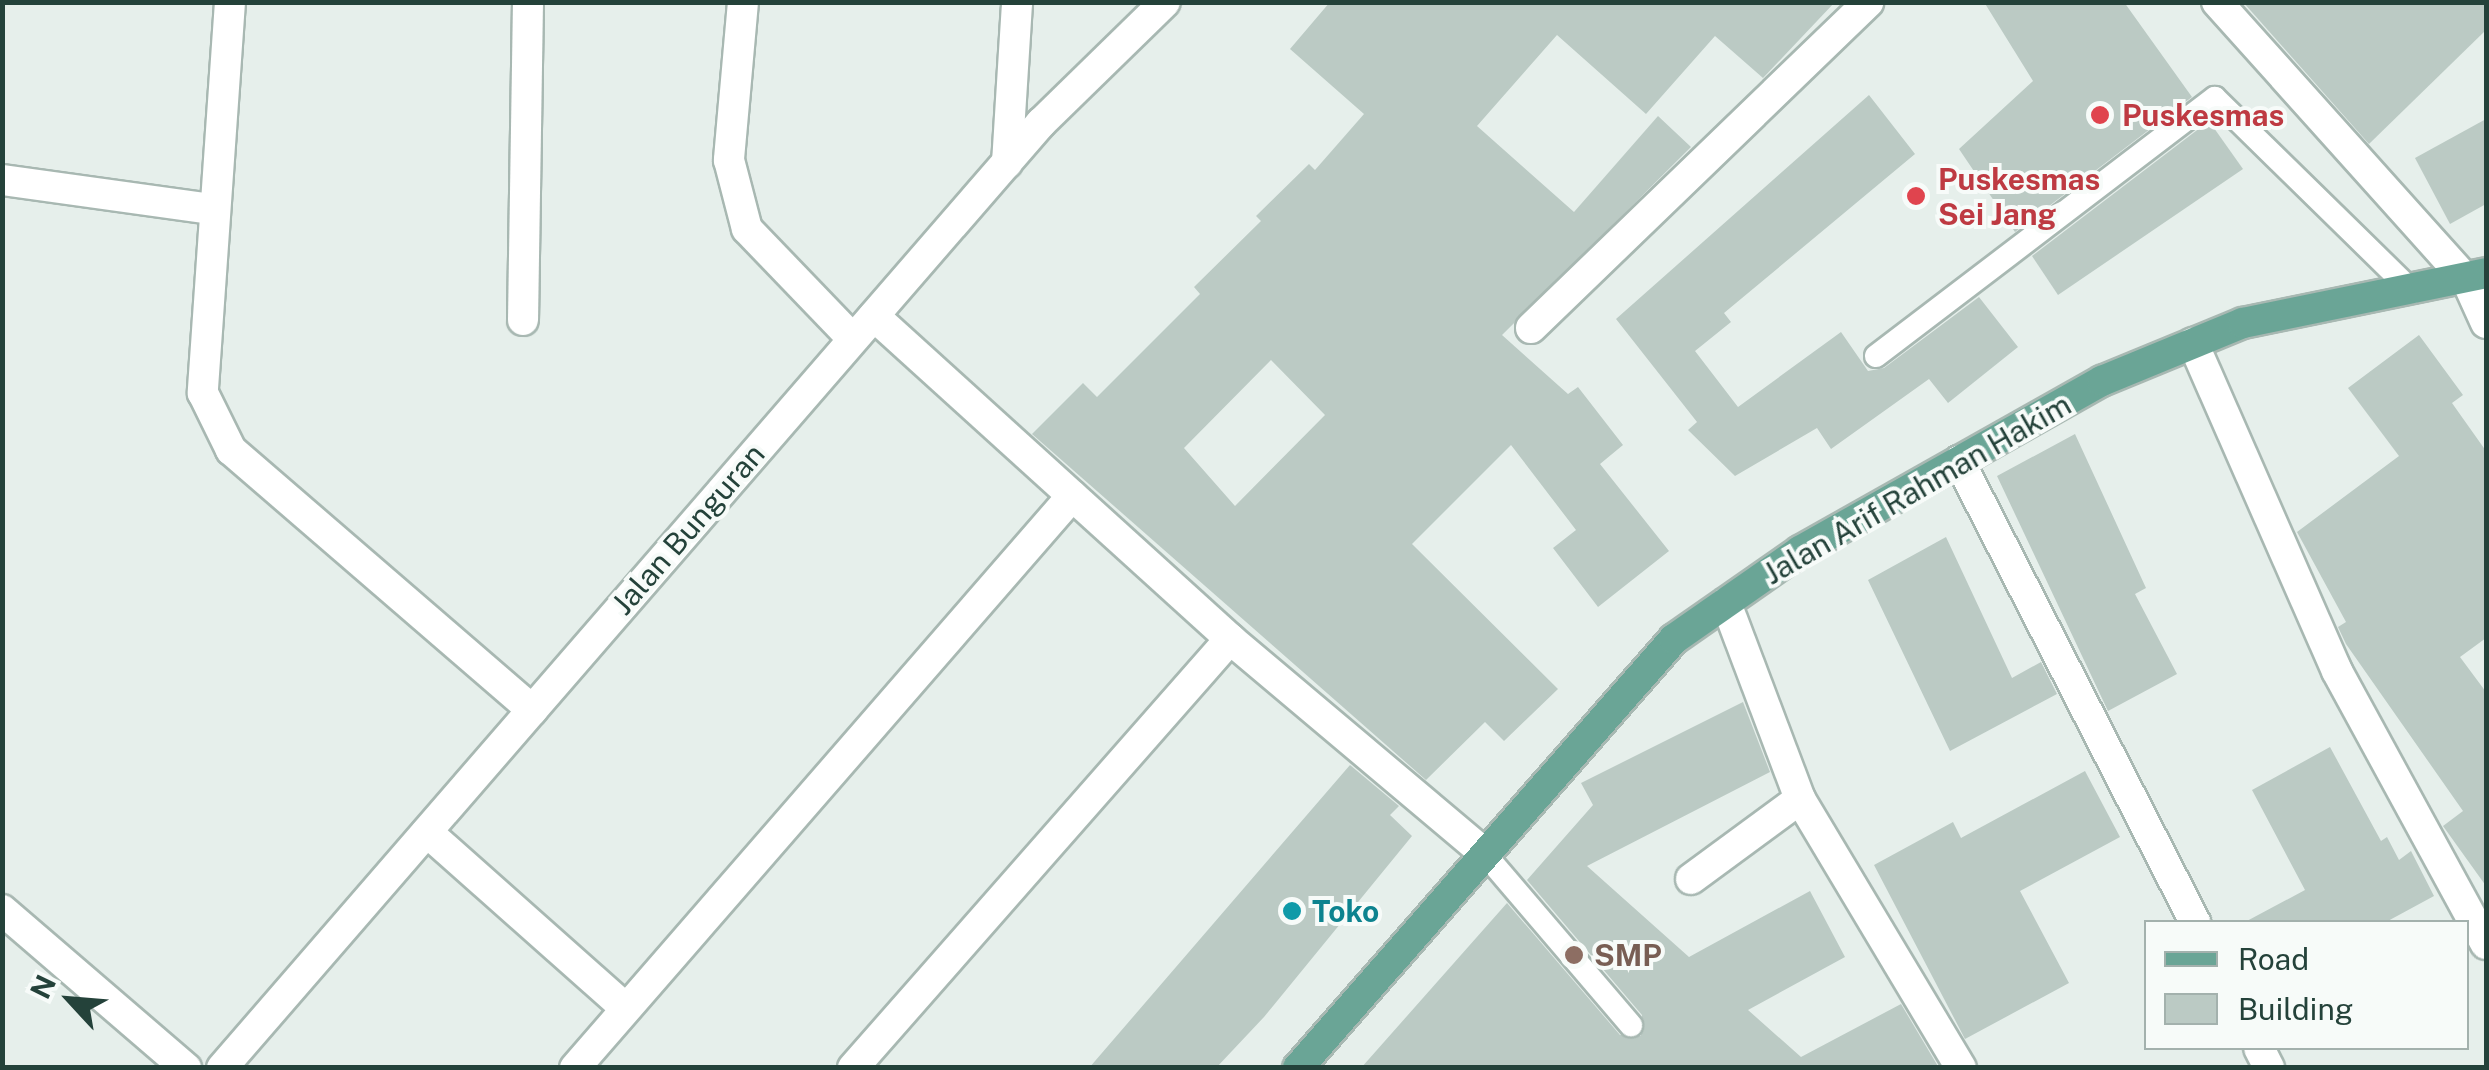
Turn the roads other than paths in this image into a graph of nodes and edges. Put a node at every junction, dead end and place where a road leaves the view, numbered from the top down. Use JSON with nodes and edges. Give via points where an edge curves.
{"nodes":[{"id":1,"x":230,"y":2,"type":"edge"},
{"id":2,"x":528,"y":2,"type":"edge"},
{"id":3,"x":744,"y":2,"type":"edge"},
{"id":4,"x":1018,"y":2,"type":"edge"},
{"id":5,"x":1165,"y":2,"type":"edge"},
{"id":6,"x":1868,"y":2,"type":"edge"},
{"id":7,"x":2217,"y":2,"type":"edge"},
{"id":8,"x":1007,"y":163,"type":"junction"},
{"id":9,"x":2,"y":180,"type":"edge"},
{"id":10,"x":210,"y":208,"type":"junction"},
{"id":11,"x":2476,"y":277,"type":"edge"},
{"id":12,"x":2414,"y":292,"type":"junction"},
{"id":13,"x":874,"y":316,"type":"junction"},
{"id":14,"x":523,"y":320,"type":"dead end"},
{"id":15,"x":2486,"y":323,"type":"edge"},
{"id":16,"x":1531,"y":328,"type":"dead end"},
{"id":17,"x":852,"y":338,"type":"junction"},
{"id":18,"x":2193,"y":343,"type":"junction"},
{"id":19,"x":1876,"y":356,"type":"dead end"},
{"id":20,"x":1958,"y":461,"type":"junction"},
{"id":21,"x":1072,"y":496,"type":"junction"},
{"id":22,"x":1726,"y":604,"type":"junction"},
{"id":23,"x":1230,"y":638,"type":"junction"},
{"id":24,"x":532,"y":710,"type":"junction"},
{"id":25,"x":1800,"y":798,"type":"junction"},
{"id":26,"x":427,"y":832,"type":"junction"},
{"id":27,"x":1484,"y":852,"type":"junction"},
{"id":28,"x":1691,"y":878,"type":"dead end"},
{"id":29,"x":4,"y":913,"type":"edge"},
{"id":30,"x":2194,"y":920,"type":"edge"},
{"id":31,"x":2486,"y":944,"type":"edge"},
{"id":32,"x":625,"y":1008,"type":"junction"},
{"id":33,"x":1631,"y":1025,"type":"dead end"},
{"id":34,"x":186,"y":1068,"type":"edge"},
{"id":35,"x":222,"y":1068,"type":"edge"},
{"id":36,"x":575,"y":1068,"type":"edge"},
{"id":37,"x":853,"y":1068,"type":"edge"},
{"id":38,"x":1298,"y":1068,"type":"edge"},
{"id":39,"x":1961,"y":1068,"type":"edge"}],
"edges":[{"from":1,"to":10,"type":"street"},
{"from":2,"to":14,"type":"street"},
{"from":3,"to":17,"type":"street","via":[[729,160],[748,229]]},
{"from":4,"to":8,"type":"street"},
{"from":5,"to":8,"type":"street","name":"Jalan Bunguran"},
{"from":6,"to":16,"type":"street"},
{"from":7,"to":11,"type":"street"},
{"from":8,"to":13,"type":"street","name":"Jalan Bunguran"},
{"from":9,"to":10,"type":"street"},
{"from":10,"to":24,"type":"street","via":[[203,393],[231,450]]},
{"from":11,"to":12,"type":"main road","name":"Jalan Arif Rahman Hakim"},
{"from":11,"to":15,"type":"street"},
{"from":12,"to":18,"type":"main road","name":"Jalan Arif Rahman Hakim","via":[[2242,322]]},
{"from":12,"to":19,"type":"lane","via":[[2215,98]]},
{"from":13,"to":17,"type":"street","name":"Jalan Bunguran"},
{"from":13,"to":21,"type":"street"},
{"from":17,"to":24,"type":"street","name":"Jalan Bunguran"},
{"from":18,"to":20,"type":"main road","name":"Jalan Arif Rahman Hakim"},
{"from":18,"to":31,"type":"street","via":[[2337,670]]},
{"from":20,"to":22,"type":"main road","name":"Jalan Arif Rahman Hakim"},
{"from":20,"to":30,"type":"street"},
{"from":21,"to":23,"type":"street"},
{"from":21,"to":32,"type":"street"},
{"from":22,"to":25,"type":"street"},
{"from":22,"to":27,"type":"main road","name":"Jalan Arif Rahman Hakim","via":[[1674,639]]},
{"from":23,"to":27,"type":"street"},
{"from":23,"to":37,"type":"street"},
{"from":24,"to":26,"type":"street","name":"Jalan Bunguran"},
{"from":25,"to":28,"type":"street"},
{"from":25,"to":39,"type":"street"},
{"from":26,"to":32,"type":"street"},
{"from":26,"to":35,"type":"street","name":"Jalan Bunguran"},
{"from":27,"to":33,"type":"lane"},
{"from":27,"to":38,"type":"main road","name":"Jalan Arif Rahman Hakim"},
{"from":29,"to":34,"type":"street"},
{"from":32,"to":36,"type":"street"}]}
